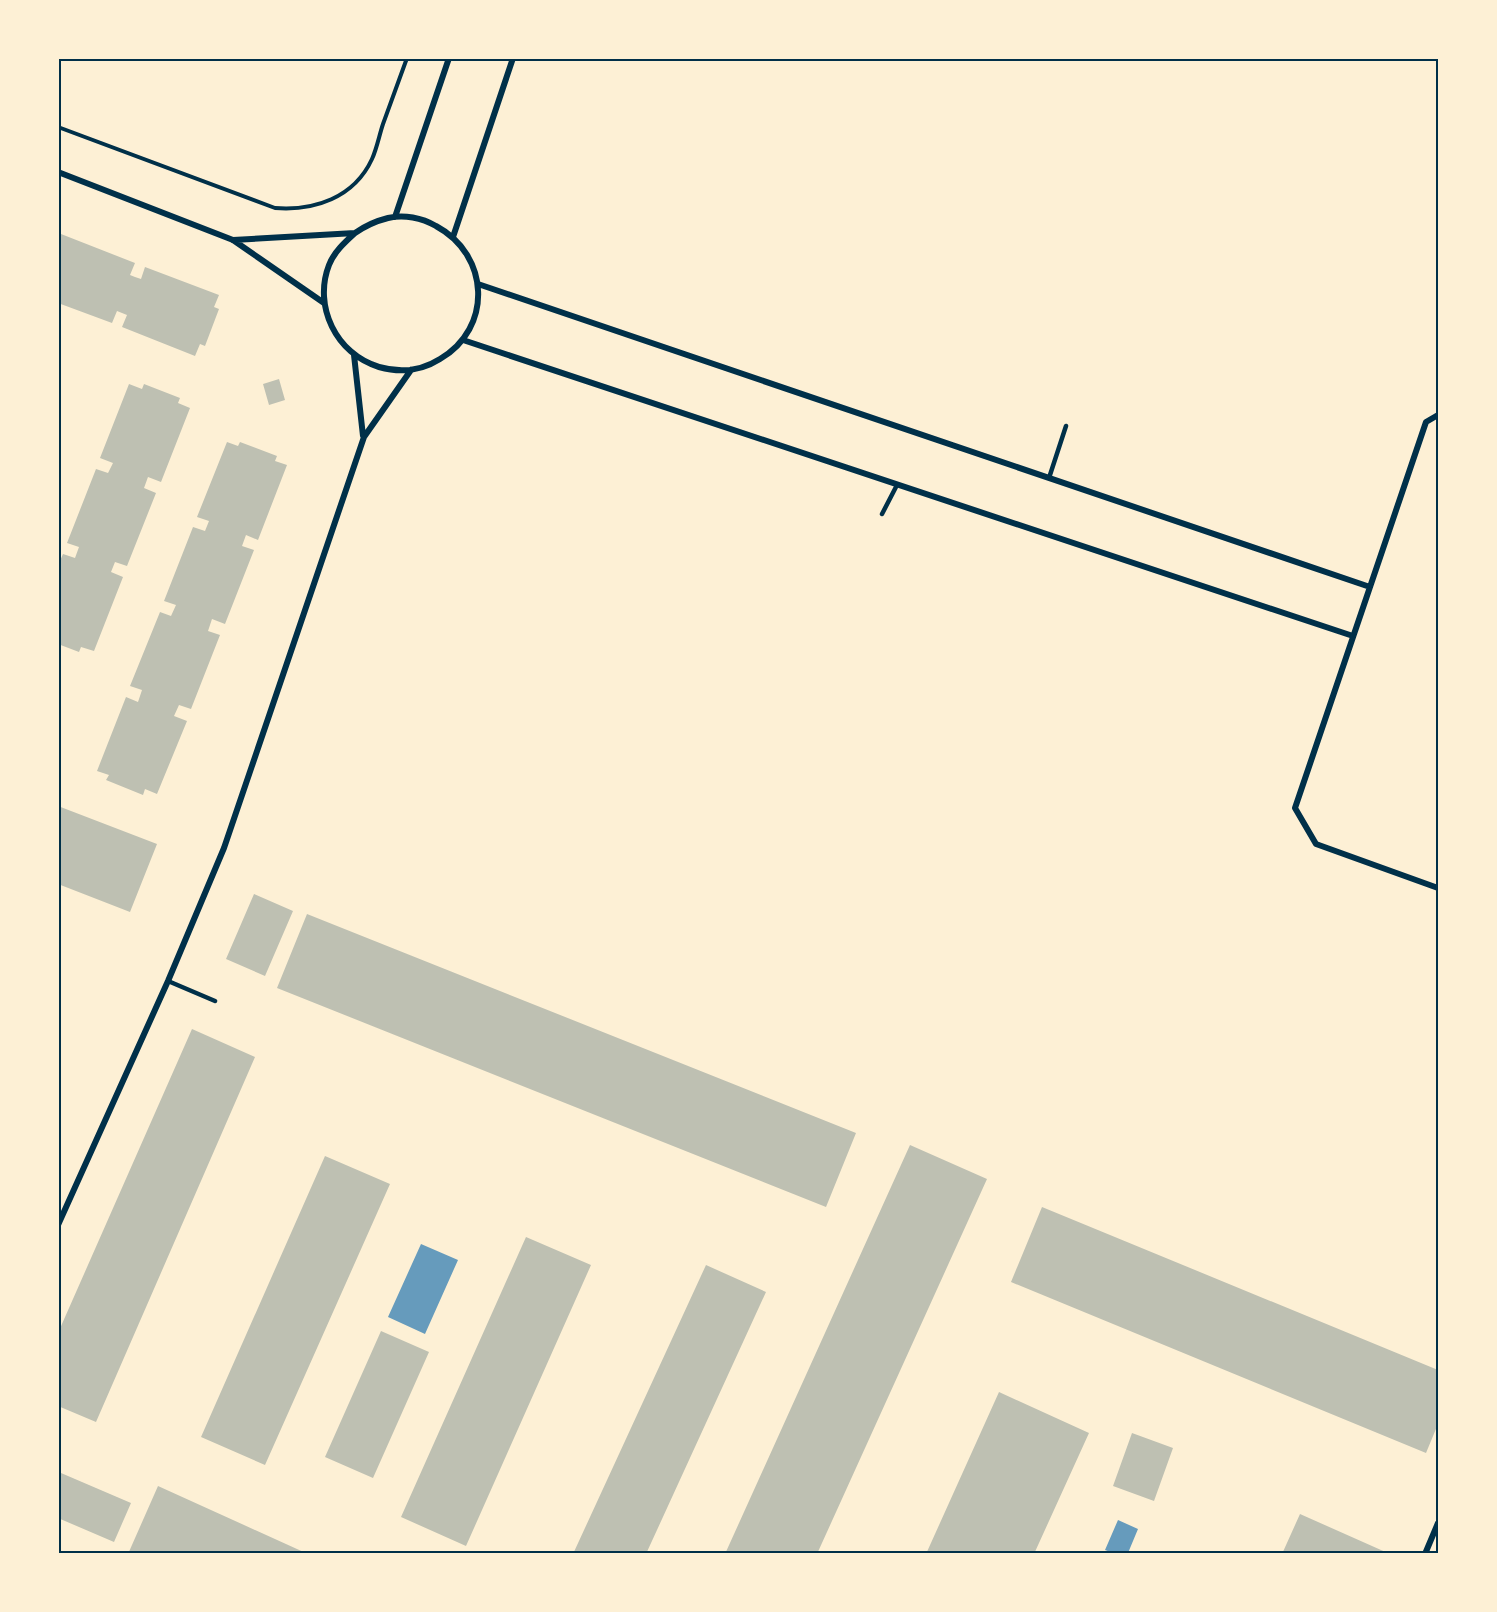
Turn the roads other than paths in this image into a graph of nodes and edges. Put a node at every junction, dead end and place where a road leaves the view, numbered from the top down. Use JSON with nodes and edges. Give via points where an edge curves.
{"nodes":[{"id":1,"x":449,"y":58,"type":"edge"},
{"id":2,"x":513,"y":58,"type":"edge"},
{"id":3,"x":58,"y":172,"type":"edge"},
{"id":4,"x":395,"y":217,"type":"junction"},
{"id":5,"x":355,"y":232,"type":"junction"},
{"id":6,"x":453,"y":237,"type":"junction"},
{"id":7,"x":233,"y":240,"type":"junction"},
{"id":8,"x":478,"y":284,"type":"junction"},
{"id":9,"x":324,"y":303,"type":"junction"},
{"id":10,"x":463,"y":340,"type":"junction"},
{"id":11,"x":354,"y":355,"type":"junction"},
{"id":12,"x":411,"y":370,"type":"junction"},
{"id":13,"x":1438,"y":415,"type":"edge"},
{"id":14,"x":1066,"y":426,"type":"dead end"},
{"id":15,"x":364,"y":437,"type":"junction"},
{"id":16,"x":1049,"y":478,"type":"junction"},
{"id":17,"x":897,"y":485,"type":"junction"},
{"id":18,"x":882,"y":514,"type":"dead end"},
{"id":19,"x":1370,"y":587,"type":"junction"},
{"id":20,"x":1353,"y":636,"type":"junction"},
{"id":21,"x":1438,"y":888,"type":"edge"},
{"id":22,"x":168,"y":981,"type":"junction"},
{"id":23,"x":215,"y":1001,"type":"dead end"},
{"id":24,"x":58,"y":1225,"type":"edge"},
{"id":25,"x":1438,"y":1523,"type":"edge"},
{"id":26,"x":1425,"y":1554,"type":"edge"}],
"edges":[{"from":1,"to":4,"type":"street"},
{"from":2,"to":6,"type":"street"},
{"from":3,"to":7,"type":"street"},
{"from":4,"to":5,"type":"street"},
{"from":4,"to":6,"type":"street","via":[[427,221]]},
{"from":5,"to":7,"type":"street"},
{"from":5,"to":9,"type":"street","via":[[330,264]]},
{"from":6,"to":8,"type":"street","via":[[473,264]]},
{"from":7,"to":9,"type":"street"},
{"from":8,"to":10,"type":"street","via":[[476,314]]},
{"from":8,"to":16,"type":"street"},
{"from":9,"to":11,"type":"street","via":[[329,323]]},
{"from":10,"to":12,"type":"street","via":[[440,360]]},
{"from":10,"to":17,"type":"street"},
{"from":11,"to":12,"type":"street","via":[[372,365]]},
{"from":11,"to":15,"type":"street"},
{"from":12,"to":15,"type":"street"},
{"from":13,"to":19,"type":"street","via":[[1426,422]]},
{"from":14,"to":16,"type":"lane"},
{"from":15,"to":22,"type":"street","via":[[224,848]]},
{"from":16,"to":19,"type":"street"},
{"from":17,"to":18,"type":"lane"},
{"from":17,"to":20,"type":"street"},
{"from":19,"to":20,"type":"street"},
{"from":20,"to":21,"type":"street","via":[[1295,808],[1316,844]]},
{"from":22,"to":23,"type":"lane"},
{"from":22,"to":24,"type":"street"},
{"from":25,"to":26,"type":"street"}]}
